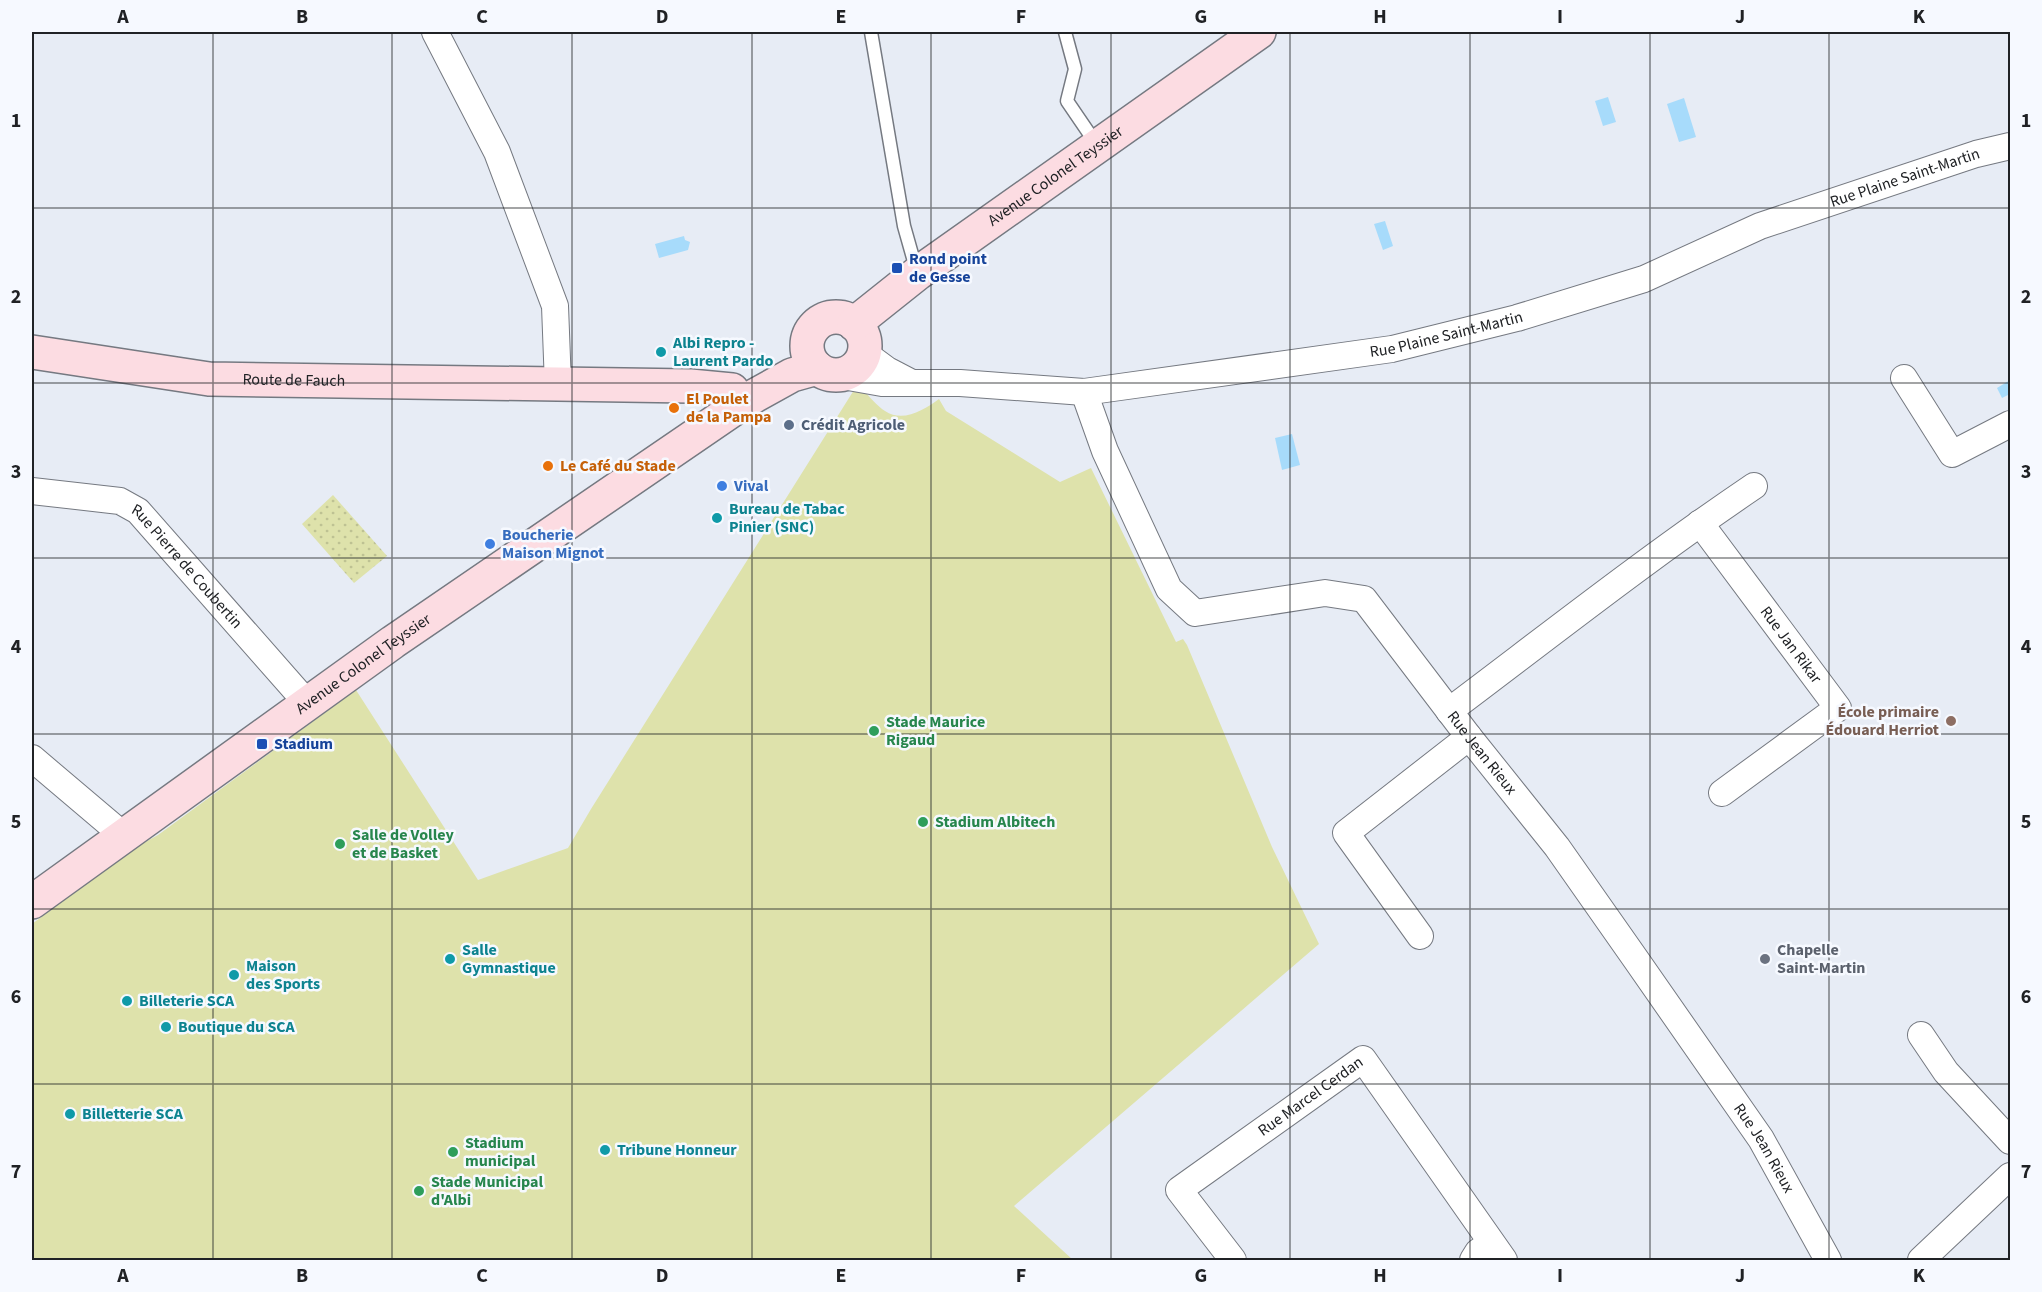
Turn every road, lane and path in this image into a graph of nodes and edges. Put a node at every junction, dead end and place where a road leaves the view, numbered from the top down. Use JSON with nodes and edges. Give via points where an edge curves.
{"nodes":[{"id":1,"x":435,"y":32,"type":"edge"},
{"id":2,"x":871,"y":32,"type":"edge"},
{"id":3,"x":1065,"y":32,"type":"edge"},
{"id":4,"x":1259,"y":32,"type":"edge"},
{"id":5,"x":1097,"y":146,"type":"junction"},
{"id":6,"x":2010,"y":146,"type":"edge"},
{"id":7,"x":918,"y":273,"type":"junction"},
{"id":8,"x":859,"y":338,"type":"junction"},
{"id":9,"x":32,"y":352,"type":"edge"},
{"id":10,"x":821,"y":361,"type":"junction"},
{"id":11,"x":1904,"y":378,"type":"dead end"},
{"id":12,"x":913,"y":383,"type":"junction"},
{"id":13,"x":558,"y":385,"type":"junction"},
{"id":14,"x":732,"y":390,"type":"junction"},
{"id":15,"x":1084,"y":392,"type":"junction"},
{"id":16,"x":2010,"y":423,"type":"edge"},
{"id":17,"x":699,"y":434,"type":"junction"},
{"id":18,"x":1754,"y":486,"type":"dead end"},
{"id":19,"x":32,"y":491,"type":"edge"},
{"id":20,"x":1700,"y":523,"type":"junction"},
{"id":21,"x":307,"y":703,"type":"junction"},
{"id":22,"x":1449,"y":711,"type":"junction"},
{"id":23,"x":1469,"y":737,"type":"junction"},
{"id":24,"x":32,"y":758,"type":"edge"},
{"id":25,"x":1722,"y":793,"type":"dead end"},
{"id":26,"x":123,"y":836,"type":"junction"},
{"id":27,"x":32,"y":902,"type":"edge"},
{"id":28,"x":1420,"y":936,"type":"dead end"},
{"id":29,"x":1921,"y":1035,"type":"dead end"},
{"id":30,"x":2010,"y":1141,"type":"edge"},
{"id":31,"x":2010,"y":1176,"type":"edge"},
{"id":32,"x":1489,"y":1255,"type":"edge"},
{"id":33,"x":1233,"y":1260,"type":"edge"},
{"id":34,"x":1828,"y":1260,"type":"edge"},
{"id":35,"x":1921,"y":1260,"type":"edge"}],
"edges":[{"from":1,"to":13,"type":"street","via":[[497,152],[555,306]]},
{"from":2,"to":7,"type":"lane","via":[[904,226]]},
{"from":3,"to":5,"type":"lane","via":[[1075,69],[1067,100]]},
{"from":4,"to":5,"type":"main road","name":"Avenue Colonel Teyssier"},
{"from":5,"to":7,"type":"main road","name":"Avenue Colonel Teyssier"},
{"from":6,"to":15,"type":"street","name":"Rue Plaine Saint-Martin","via":[[1760,226],[1644,279],[1517,318],[1392,349]]},
{"from":7,"to":8,"type":"main road","name":"Avenue Colonel Teyssier"},
{"from":8,"to":10,"type":"main road","name":"Avenue Colonel Teyssier","via":[[861,362],[847,374]]},
{"from":8,"to":10,"type":"main road","via":[[846,319],[836,317],[818,323],[812,330]]},
{"from":8,"to":12,"type":"street","name":"Rue Plaine Saint-Martin","via":[[886,370]]},
{"from":9,"to":13,"type":"main road","name":"Route de Fauch","via":[[209,379]]},
{"from":10,"to":12,"type":"street","via":[[882,383]]},
{"from":10,"to":14,"type":"main road","name":"Avenue Colonel Teyssier"},
{"from":10,"to":17,"type":"main road","name":"Avenue Colonel Teyssier","via":[[747,400]]},
{"from":11,"to":16,"type":"street","via":[[1952,454]]},
{"from":12,"to":15,"type":"street","name":"Rue Plaine Saint-Martin"},
{"from":13,"to":14,"type":"main road","name":"Route de Fauch"},
{"from":14,"to":17,"type":"main road","name":"Avenue Colonel Teyssier"},
{"from":15,"to":22,"type":"street","name":"Rue Jean Rieux","via":[[1105,451],[1169,590],[1195,613],[1325,593],[1364,599]]},
{"from":17,"to":21,"type":"main road","name":"Avenue Colonel Teyssier"},
{"from":18,"to":20,"type":"street"},
{"from":19,"to":21,"type":"street","name":"Rue Pierre de Coubertin","via":[[120,501],[138,511]]},
{"from":20,"to":22,"type":"street"},
{"from":20,"to":25,"type":"street","name":"Rue Jan Rikar","via":[[1838,708]]},
{"from":21,"to":26,"type":"main road","name":"Avenue Colonel Teyssier"},
{"from":22,"to":23,"type":"street","name":"Rue Jean Rieux"},
{"from":23,"to":28,"type":"street","via":[[1346,833]]},
{"from":23,"to":34,"type":"street","name":"Rue Jean Rieux","via":[[1557,847],[1761,1139]]},
{"from":24,"to":26,"type":"street"},
{"from":26,"to":27,"type":"main road","name":"Avenue Colonel Teyssier"},
{"from":29,"to":30,"type":"street","via":[[1946,1072]]},
{"from":31,"to":35,"type":"street"},
{"from":32,"to":33,"type":"street","name":"Rue Marcel Cerdan","via":[[1363,1059],[1179,1190]]}]}
